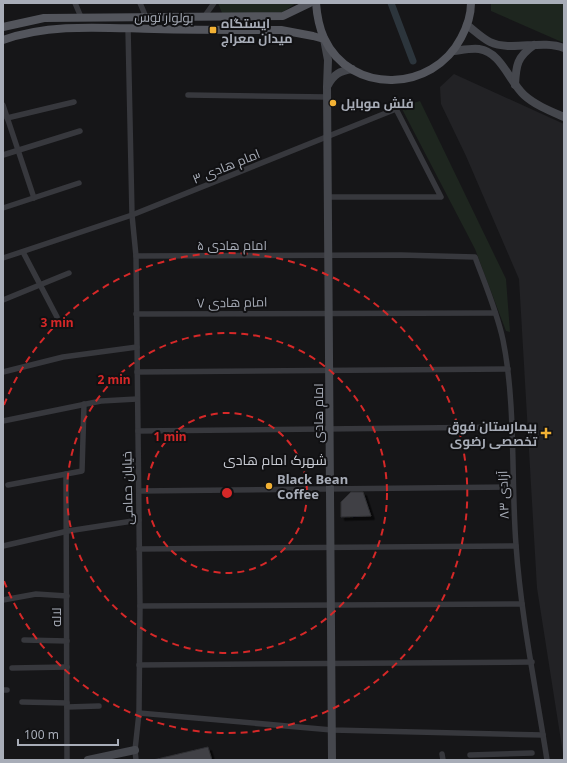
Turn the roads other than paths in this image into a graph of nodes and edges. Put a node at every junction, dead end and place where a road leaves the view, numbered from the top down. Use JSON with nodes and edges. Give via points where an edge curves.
{"nodes":[{"id":1,"x":75,"y":3,"type":"edge"},
{"id":2,"x":140,"y":3,"type":"edge"},
{"id":3,"x":214,"y":3,"type":"edge"},
{"id":4,"x":310,"y":3,"type":"edge"},
{"id":5,"x":316,"y":3,"type":"edge"},
{"id":6,"x":471,"y":4,"type":"edge"},
{"id":7,"x":81,"y":17,"type":"junction"},
{"id":8,"x":146,"y":17,"type":"junction"},
{"id":9,"x":204,"y":17,"type":"junction"},
{"id":10,"x":468,"y":25,"type":"junction"},
{"id":11,"x":3,"y":27,"type":"edge"},
{"id":12,"x":128,"y":28,"type":"junction"},
{"id":13,"x":3,"y":40,"type":"edge"},
{"id":14,"x":324,"y":40,"type":"junction"},
{"id":15,"x":534,"y":45,"type":"junction"},
{"id":16,"x":564,"y":48,"type":"edge"},
{"id":17,"x":454,"y":51,"type":"junction"},
{"id":18,"x":352,"y":69,"type":"junction"},
{"id":19,"x":515,"y":85,"type":"junction"},
{"id":20,"x":327,"y":87,"type":"junction"},
{"id":21,"x":188,"y":95,"type":"dead end"},
{"id":22,"x":327,"y":97,"type":"junction"},
{"id":23,"x":74,"y":102,"type":"dead end"},
{"id":24,"x":3,"y":105,"type":"edge"},
{"id":25,"x":564,"y":117,"type":"edge"},
{"id":26,"x":7,"y":118,"type":"junction"},
{"id":27,"x":80,"y":131,"type":"dead end"},
{"id":28,"x":327,"y":137,"type":"junction"},
{"id":29,"x":18,"y":150,"type":"junction"},
{"id":30,"x":3,"y":155,"type":"edge"},
{"id":31,"x":79,"y":183,"type":"dead end"},
{"id":32,"x":328,"y":197,"type":"junction"},
{"id":33,"x":34,"y":198,"type":"junction"},
{"id":34,"x":3,"y":208,"type":"edge"},
{"id":35,"x":132,"y":215,"type":"junction"},
{"id":36,"x":23,"y":252,"type":"junction"},
{"id":37,"x":328,"y":255,"type":"junction"},
{"id":38,"x":136,"y":256,"type":"junction"},
{"id":39,"x":475,"y":257,"type":"joint"},
{"id":40,"x":3,"y":258,"type":"edge"},
{"id":41,"x":69,"y":273,"type":"dead end"},
{"id":42,"x":41,"y":285,"type":"junction"},
{"id":43,"x":3,"y":300,"type":"edge"},
{"id":44,"x":329,"y":312,"type":"junction"},
{"id":45,"x":495,"y":312,"type":"junction"},
{"id":46,"x":136,"y":314,"type":"junction"},
{"id":47,"x":57,"y":317,"type":"dead end"},
{"id":48,"x":137,"y":347,"type":"junction"},
{"id":49,"x":508,"y":369,"type":"junction"},
{"id":50,"x":3,"y":372,"type":"edge"},
{"id":51,"x":137,"y":372,"type":"junction"},
{"id":52,"x":329,"y":372,"type":"junction"},
{"id":53,"x":137,"y":399,"type":"junction"},
{"id":54,"x":84,"y":404,"type":"junction"},
{"id":55,"x":3,"y":421,"type":"edge"},
{"id":56,"x":511,"y":427,"type":"junction"},
{"id":57,"x":330,"y":429,"type":"junction"},
{"id":58,"x":138,"y":431,"type":"junction"},
{"id":59,"x":66,"y":474,"type":"junction"},
{"id":60,"x":8,"y":485,"type":"dead end"},
{"id":61,"x":513,"y":486,"type":"junction"},
{"id":62,"x":330,"y":488,"type":"junction"},
{"id":63,"x":138,"y":491,"type":"junction"},
{"id":64,"x":139,"y":520,"type":"junction"},
{"id":65,"x":67,"y":531,"type":"junction"},
{"id":66,"x":3,"y":546,"type":"edge"},
{"id":67,"x":516,"y":546,"type":"junction"},
{"id":68,"x":331,"y":547,"type":"junction"},
{"id":69,"x":139,"y":549,"type":"junction"},
{"id":70,"x":67,"y":596,"type":"junction"},
{"id":71,"x":3,"y":600,"type":"edge"},
{"id":72,"x":522,"y":604,"type":"junction"},
{"id":73,"x":331,"y":605,"type":"junction"},
{"id":74,"x":140,"y":606,"type":"junction"},
{"id":75,"x":24,"y":640,"type":"dead end"},
{"id":76,"x":67,"y":641,"type":"junction"},
{"id":77,"x":532,"y":662,"type":"junction"},
{"id":78,"x":332,"y":664,"type":"junction"},
{"id":79,"x":139,"y":665,"type":"junction"},
{"id":80,"x":67,"y":667,"type":"junction"},
{"id":81,"x":12,"y":668,"type":"dead end"},
{"id":82,"x":22,"y":702,"type":"dead end"},
{"id":83,"x":67,"y":705,"type":"junction"},
{"id":84,"x":99,"y":706,"type":"dead end"},
{"id":85,"x":139,"y":713,"type":"junction"},
{"id":86,"x":332,"y":730,"type":"junction"},
{"id":87,"x":543,"y":735,"type":"junction"},
{"id":88,"x":135,"y":750,"type":"junction"},
{"id":89,"x":532,"y":753,"type":"dead end"},
{"id":90,"x":470,"y":756,"type":"dead end"},
{"id":91,"x":494,"y":758,"type":"edge"},
{"id":92,"x":67,"y":760,"type":"edge"},
{"id":93,"x":88,"y":760,"type":"edge"},
{"id":94,"x":136,"y":760,"type":"edge"},
{"id":95,"x":332,"y":760,"type":"edge"},
{"id":96,"x":547,"y":760,"type":"edge"}],
"edges":[{"from":1,"to":7,"type":"street"},
{"from":2,"to":8,"type":"street"},
{"from":3,"to":9,"type":"street"},
{"from":4,"to":9,"type":"main road","name":"بولوار توس","via":[[283,16]]},
{"from":5,"to":14,"type":"main road","via":[[317,20]]},
{"from":6,"to":10,"type":"main road"},
{"from":7,"to":8,"type":"main road","name":"بولوار توس"},
{"from":7,"to":11,"type":"main road","name":"بولوار توس","via":[[44,18]]},
{"from":8,"to":9,"type":"main road","name":"بولوار توس"},
{"from":10,"to":15,"type":"main road","via":[[491,43]]},
{"from":10,"to":17,"type":"main road"},
{"from":12,"to":13,"type":"main road","name":"بولوار توس","via":[[46,29],[18,34]]},
{"from":12,"to":14,"type":"main road","name":"بولوار توس","via":[[281,30]]},
{"from":12,"to":35,"type":"street","name":"خیابان حمامی"},
{"from":14,"to":18,"type":"main road","via":[[336,56]]},
{"from":14,"to":20,"type":"main road","name":"امام هادی","via":[[328,60]]},
{"from":15,"to":16,"type":"main road"},
{"from":15,"to":19,"type":"main road","via":[[518,61]]},
{"from":17,"to":18,"type":"main road","via":[[430,72],[411,79],[390,81],[370,78]]},
{"from":17,"to":19,"type":"main road","via":[[479,49],[487,52],[496,58]]},
{"from":18,"to":20,"type":"main road","via":[[341,71],[332,77]]},
{"from":19,"to":25,"type":"main road","via":[[530,101]]},
{"from":20,"to":22,"type":"main road","name":"امام هادی"},
{"from":21,"to":22,"type":"street"},
{"from":22,"to":28,"type":"main road","name":"امام هادی"},
{"from":23,"to":26,"type":"street"},
{"from":24,"to":26,"type":"street"},
{"from":26,"to":29,"type":"street"},
{"from":27,"to":29,"type":"street"},
{"from":28,"to":32,"type":"main road","name":"امام هادی"},
{"from":28,"to":32,"type":"street","name":"امام هادی ۳","via":[[396,109],[441,196]]},
{"from":28,"to":35,"type":"street","name":"امام هادی ۳"},
{"from":29,"to":30,"type":"street"},
{"from":29,"to":33,"type":"street"},
{"from":31,"to":33,"type":"street"},
{"from":32,"to":37,"type":"main road","name":"امام هادی"},
{"from":33,"to":34,"type":"street"},
{"from":35,"to":36,"type":"street","name":"امام هادی ۳"},
{"from":35,"to":38,"type":"street","name":"خیابان حمامی"},
{"from":36,"to":40,"type":"street","name":"امام هادی ۳"},
{"from":36,"to":42,"type":"street"},
{"from":37,"to":38,"type":"street","name":"امام هادی ۵"},
{"from":37,"to":39,"type":"street","name":"امام هادی ۵"},
{"from":37,"to":44,"type":"main road","name":"امام هادی"},
{"from":38,"to":46,"type":"street","name":"خیابان حمامی"},
{"from":39,"to":45,"type":"street","name":"آزادی ۸۳"},
{"from":41,"to":42,"type":"street"},
{"from":42,"to":43,"type":"street"},
{"from":42,"to":47,"type":"street"},
{"from":44,"to":45,"type":"street","name":"امام هادی ۷"},
{"from":44,"to":46,"type":"street","name":"امام هادی ۷"},
{"from":44,"to":52,"type":"main road","name":"امام هادی"},
{"from":45,"to":49,"type":"street","name":"آزادی ۸۳"},
{"from":46,"to":48,"type":"street","name":"خیابان حمامی"},
{"from":48,"to":50,"type":"street","via":[[63,356]]},
{"from":48,"to":51,"type":"street","name":"خیابان حمامی"},
{"from":49,"to":52,"type":"street"},
{"from":49,"to":56,"type":"street","name":"آزادی ۸۳"},
{"from":51,"to":52,"type":"street"},
{"from":51,"to":53,"type":"street","name":"خیابان حمامی"},
{"from":52,"to":57,"type":"main road","name":"امام هادی"},
{"from":53,"to":54,"type":"street"},
{"from":53,"to":58,"type":"street","name":"خیابان حمامی"},
{"from":54,"to":55,"type":"street"},
{"from":54,"to":59,"type":"street","via":[[82,471]]},
{"from":56,"to":57,"type":"street"},
{"from":56,"to":61,"type":"street","name":"آزادی ۸۳"},
{"from":57,"to":58,"type":"street"},
{"from":57,"to":62,"type":"main road","name":"امام هادی"},
{"from":58,"to":63,"type":"street","name":"خیابان حمامی"},
{"from":59,"to":60,"type":"street"},
{"from":59,"to":65,"type":"street","name":"لاله"},
{"from":61,"to":62,"type":"street"},
{"from":61,"to":67,"type":"street","name":"آزادی ۸۳"},
{"from":62,"to":63,"type":"street"},
{"from":62,"to":68,"type":"main road","name":"امام هادی"},
{"from":63,"to":64,"type":"street","name":"خیابان حمامی"},
{"from":64,"to":65,"type":"street"},
{"from":64,"to":69,"type":"street","name":"خیابان حمامی"},
{"from":65,"to":66,"type":"street"},
{"from":65,"to":70,"type":"street","name":"لاله"},
{"from":67,"to":68,"type":"street"},
{"from":67,"to":72,"type":"street","name":"آزادی ۸۳"},
{"from":68,"to":69,"type":"street"},
{"from":68,"to":73,"type":"main road","name":"امام هادی"},
{"from":69,"to":74,"type":"street","name":"خیابان حمامی"},
{"from":70,"to":71,"type":"street","via":[[36,594]]},
{"from":70,"to":76,"type":"street","name":"لاله"},
{"from":72,"to":73,"type":"street"},
{"from":72,"to":77,"type":"street","name":"آزادی ۸۳"},
{"from":73,"to":74,"type":"street"},
{"from":73,"to":78,"type":"main road","name":"امام هادی"},
{"from":74,"to":79,"type":"street","name":"خیابان حمامی"},
{"from":75,"to":76,"type":"street"},
{"from":76,"to":80,"type":"street","name":"لاله"},
{"from":77,"to":78,"type":"street"},
{"from":77,"to":87,"type":"street","name":"آزادی ۸۳"},
{"from":78,"to":79,"type":"street"},
{"from":78,"to":86,"type":"main road","name":"امام هادی"},
{"from":79,"to":85,"type":"street","name":"خیابان حمامی"},
{"from":80,"to":81,"type":"street"},
{"from":80,"to":83,"type":"street","name":"لاله"},
{"from":82,"to":83,"type":"street"},
{"from":83,"to":84,"type":"street"},
{"from":83,"to":92,"type":"street","name":"لاله"},
{"from":85,"to":86,"type":"street"},
{"from":85,"to":88,"type":"street","name":"خیابان حمامی"},
{"from":86,"to":87,"type":"street"},
{"from":86,"to":95,"type":"main road","name":"امام هادی"},
{"from":87,"to":96,"type":"street","name":"آزادی ۸۳"},
{"from":88,"to":93,"type":"main road"},
{"from":88,"to":94,"type":"street","name":"خیابان حمامی"},
{"from":89,"to":91,"type":"street"},
{"from":90,"to":91,"type":"street"}]}
